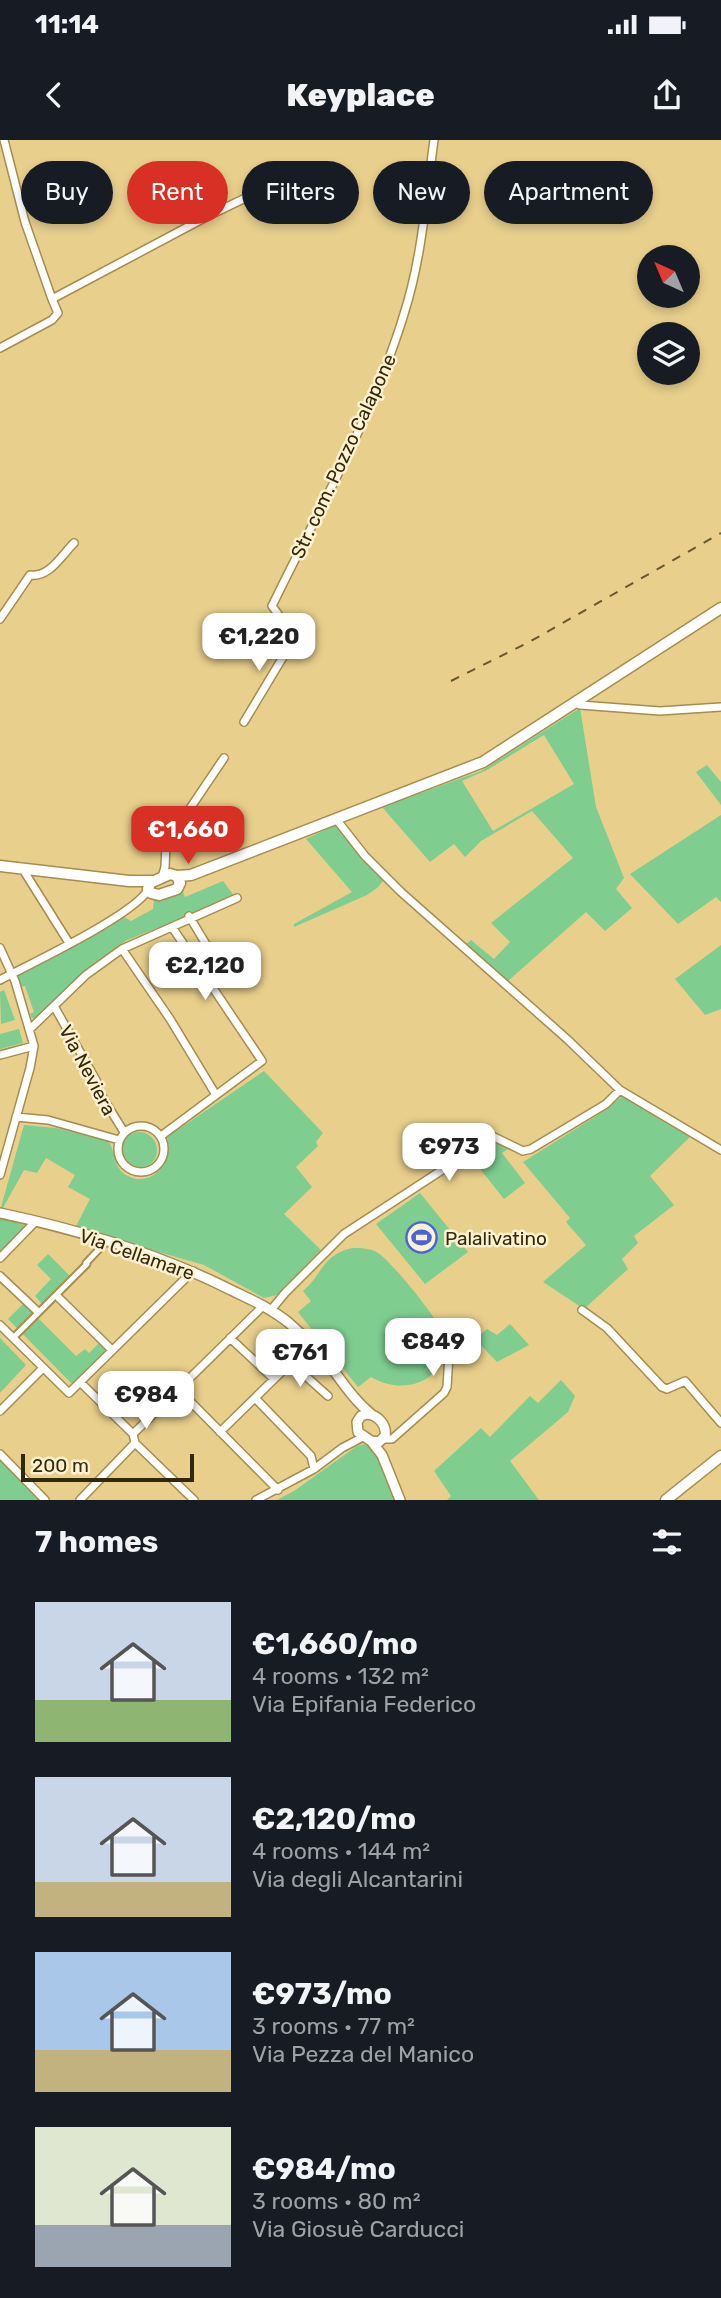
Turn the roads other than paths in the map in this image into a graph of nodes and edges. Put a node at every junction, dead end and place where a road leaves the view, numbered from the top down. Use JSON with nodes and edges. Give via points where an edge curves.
{"nodes":[{"id":1,"x":4,"y":140,"type":"edge"},
{"id":2,"x":434,"y":140,"type":"edge"},
{"id":3,"x":242,"y":199,"type":"edge"},
{"id":4,"x":52,"y":299,"type":"junction"},
{"id":5,"x":0,"y":348,"type":"edge"},
{"id":6,"x":74,"y":543,"type":"dead end"},
{"id":7,"x":721,"y":608,"type":"edge"},
{"id":8,"x":0,"y":620,"type":"edge"},
{"id":9,"x":576,"y":703,"type":"junction"},
{"id":10,"x":721,"y":707,"type":"edge"},
{"id":11,"x":244,"y":722,"type":"dead end"},
{"id":12,"x":224,"y":758,"type":"dead end"},
{"id":13,"x":336,"y":819,"type":"junction"},
{"id":14,"x":165,"y":856,"type":"junction"},
{"id":15,"x":0,"y":866,"type":"edge"},
{"id":16,"x":22,"y":868,"type":"junction"},
{"id":17,"x":177,"y":879,"type":"junction"},
{"id":18,"x":153,"y":886,"type":"junction"},
{"id":19,"x":237,"y":898,"type":"dead end"},
{"id":20,"x":189,"y":917,"type":"junction"},
{"id":21,"x":172,"y":927,"type":"junction"},
{"id":22,"x":69,"y":943,"type":"junction"},
{"id":23,"x":0,"y":948,"type":"edge"},
{"id":24,"x":122,"y":949,"type":"junction"},
{"id":25,"x":12,"y":973,"type":"junction"},
{"id":26,"x":224,"y":974,"type":"dead end"},
{"id":27,"x":0,"y":979,"type":"edge"},
{"id":28,"x":54,"y":1006,"type":"junction"},
{"id":29,"x":30,"y":1028,"type":"junction"},
{"id":30,"x":34,"y":1046,"type":"junction"},
{"id":31,"x":0,"y":1055,"type":"edge"},
{"id":32,"x":620,"y":1090,"type":"junction"},
{"id":33,"x":216,"y":1095,"type":"junction"},
{"id":34,"x":16,"y":1117,"type":"junction"},
{"id":35,"x":124,"y":1132,"type":"junction"},
{"id":36,"x":161,"y":1136,"type":"junction"},
{"id":37,"x":119,"y":1140,"type":"junction"},
{"id":38,"x":721,"y":1150,"type":"edge"},
{"id":39,"x":0,"y":1175,"type":"edge"},
{"id":40,"x":0,"y":1213,"type":"edge"},
{"id":41,"x":36,"y":1221,"type":"junction"},
{"id":42,"x":106,"y":1242,"type":"junction"},
{"id":43,"x":0,"y":1258,"type":"edge"},
{"id":44,"x":193,"y":1271,"type":"junction"},
{"id":45,"x":0,"y":1276,"type":"edge"},
{"id":46,"x":59,"y":1298,"type":"dead end"},
{"id":47,"x":267,"y":1308,"type":"junction"},
{"id":48,"x":582,"y":1310,"type":"dead end"},
{"id":49,"x":37,"y":1311,"type":"dead end"},
{"id":50,"x":0,"y":1325,"type":"edge"},
{"id":51,"x":472,"y":1335,"type":"dead end"},
{"id":52,"x":13,"y":1338,"type":"junction"},
{"id":53,"x":230,"y":1338,"type":"junction"},
{"id":54,"x":311,"y":1343,"type":"junction"},
{"id":55,"x":112,"y":1350,"type":"junction"},
{"id":56,"x":292,"y":1363,"type":"junction"},
{"id":57,"x":43,"y":1368,"type":"junction"},
{"id":58,"x":274,"y":1379,"type":"junction"},
{"id":59,"x":80,"y":1382,"type":"junction"},
{"id":60,"x":178,"y":1389,"type":"junction"},
{"id":61,"x":328,"y":1396,"type":"dead end"},
{"id":62,"x":255,"y":1398,"type":"junction"},
{"id":63,"x":355,"y":1400,"type":"junction"},
{"id":64,"x":0,"y":1410,"type":"edge"},
{"id":65,"x":371,"y":1414,"type":"junction"},
{"id":66,"x":721,"y":1423,"type":"edge"},
{"id":67,"x":362,"y":1431,"type":"junction"},
{"id":68,"x":220,"y":1432,"type":"junction"},
{"id":69,"x":133,"y":1434,"type":"junction"},
{"id":70,"x":385,"y":1436,"type":"junction"},
{"id":71,"x":135,"y":1443,"type":"junction"},
{"id":72,"x":0,"y":1454,"type":"edge"},
{"id":73,"x":382,"y":1455,"type":"junction"},
{"id":74,"x":721,"y":1456,"type":"edge"},
{"id":75,"x":314,"y":1469,"type":"junction"},
{"id":76,"x":278,"y":1490,"type":"junction"},
{"id":77,"x":45,"y":1500,"type":"edge"},
{"id":78,"x":80,"y":1500,"type":"edge"},
{"id":79,"x":194,"y":1500,"type":"edge"},
{"id":80,"x":256,"y":1500,"type":"edge"},
{"id":81,"x":400,"y":1500,"type":"edge"},
{"id":82,"x":666,"y":1500,"type":"edge"}],
"edges":[{"from":1,"to":4,"type":"street","via":[[25,222]]},
{"from":2,"to":11,"type":"street","name":"Str. com. Pozzo Calapone","via":[[419,252],[405,312],[361,425],[272,606],[295,637]]},
{"from":3,"to":4,"type":"street"},
{"from":4,"to":5,"type":"street","via":[[58,313],[52,320]]},
{"from":6,"to":8,"type":"street","via":[[46,573],[30,575]]},
{"from":7,"to":9,"type":"main road"},
{"from":9,"to":10,"type":"street","via":[[660,711]]},
{"from":9,"to":13,"type":"main road","via":[[483,762]]},
{"from":12,"to":14,"type":"street","via":[[166,844]]},
{"from":13,"to":17,"type":"main road"},
{"from":13,"to":32,"type":"street","via":[[401,892]]},
{"from":14,"to":17,"type":"street"},
{"from":14,"to":18,"type":"street"},
{"from":15,"to":16,"type":"main road"},
{"from":16,"to":18,"type":"main road"},
{"from":16,"to":22,"type":"street"},
{"from":17,"to":18,"type":"main road"},
{"from":17,"to":18,"type":"main road","via":[[173,892]]},
{"from":18,"to":22,"type":"street","via":[[122,912]]},
{"from":19,"to":20,"type":"street"},
{"from":20,"to":21,"type":"street"},
{"from":20,"to":26,"type":"street"},
{"from":21,"to":24,"type":"street"},
{"from":21,"to":33,"type":"street","via":[[262,1061]]},
{"from":22,"to":25,"type":"street"},
{"from":23,"to":25,"type":"street"},
{"from":24,"to":28,"type":"street"},
{"from":24,"to":33,"type":"street"},
{"from":25,"to":27,"type":"street"},
{"from":25,"to":29,"type":"street"},
{"from":28,"to":29,"type":"street"},
{"from":28,"to":35,"type":"street","name":"Via Neviera"},
{"from":29,"to":30,"type":"street"},
{"from":30,"to":31,"type":"street"},
{"from":30,"to":34,"type":"street"},
{"from":32,"to":38,"type":"street"},
{"from":32,"to":47,"type":"street","via":[[606,1104],[531,1149],[523,1151],[486,1136],[456,1161],[344,1234]]},
{"from":33,"to":36,"type":"street"},
{"from":34,"to":37,"type":"street","via":[[48,1120]]},
{"from":34,"to":39,"type":"street"},
{"from":35,"to":36,"type":"street","via":[[144,1125]]},
{"from":35,"to":37,"type":"street"},
{"from":36,"to":37,"type":"street","via":[[162,1159],[143,1172],[122,1163]]},
{"from":40,"to":41,"type":"street","name":"Via Cellamare"},
{"from":41,"to":42,"type":"street","name":"Via Cellamare"},
{"from":41,"to":43,"type":"street"},
{"from":42,"to":44,"type":"street","name":"Via Cellamare"},
{"from":42,"to":52,"type":"street"},
{"from":44,"to":47,"type":"street","name":"Via Cellamare"},
{"from":44,"to":55,"type":"street"},
{"from":45,"to":49,"type":"street"},
{"from":46,"to":55,"type":"street"},
{"from":47,"to":53,"type":"street"},
{"from":47,"to":54,"type":"street","name":"Via Cellamare"},
{"from":48,"to":66,"type":"street","via":[[607,1328],[662,1387],[685,1381]]},
{"from":50,"to":52,"type":"street"},
{"from":51,"to":70,"type":"street","via":[[449,1355],[444,1393],[398,1434],[391,1439]]},
{"from":52,"to":57,"type":"street"},
{"from":53,"to":58,"type":"street"},
{"from":53,"to":60,"type":"street"},
{"from":54,"to":56,"type":"street"},
{"from":54,"to":63,"type":"street","name":"Via Cellamare"},
{"from":55,"to":59,"type":"street"},
{"from":56,"to":58,"type":"street"},
{"from":56,"to":61,"type":"street"},
{"from":57,"to":59,"type":"street","via":[[69,1393]]},
{"from":57,"to":64,"type":"street"},
{"from":58,"to":62,"type":"street"},
{"from":59,"to":69,"type":"street"},
{"from":60,"to":68,"type":"street"},
{"from":60,"to":69,"type":"street"},
{"from":62,"to":68,"type":"street"},
{"from":62,"to":75,"type":"street","via":[[311,1456]]},
{"from":63,"to":65,"type":"street","name":"Via Cellamare"},
{"from":63,"to":67,"type":"street","name":"Via Cellamare"},
{"from":65,"to":67,"type":"street","via":[[364,1415]]},
{"from":65,"to":70,"type":"street","name":"Via Cellamare","via":[[383,1425]]},
{"from":67,"to":70,"type":"street","via":[[377,1442]]},
{"from":67,"to":73,"type":"street","name":"Via Cellamare"},
{"from":67,"to":75,"type":"street"},
{"from":68,"to":76,"type":"street"},
{"from":69,"to":71,"type":"street"},
{"from":70,"to":73,"type":"street","name":"Via Cellamare"},
{"from":71,"to":78,"type":"street"},
{"from":71,"to":79,"type":"street"},
{"from":72,"to":77,"type":"street"},
{"from":73,"to":81,"type":"street","name":"Via Cellamare"},
{"from":74,"to":82,"type":"main road"},
{"from":75,"to":76,"type":"street"},
{"from":76,"to":80,"type":"street"}]}
